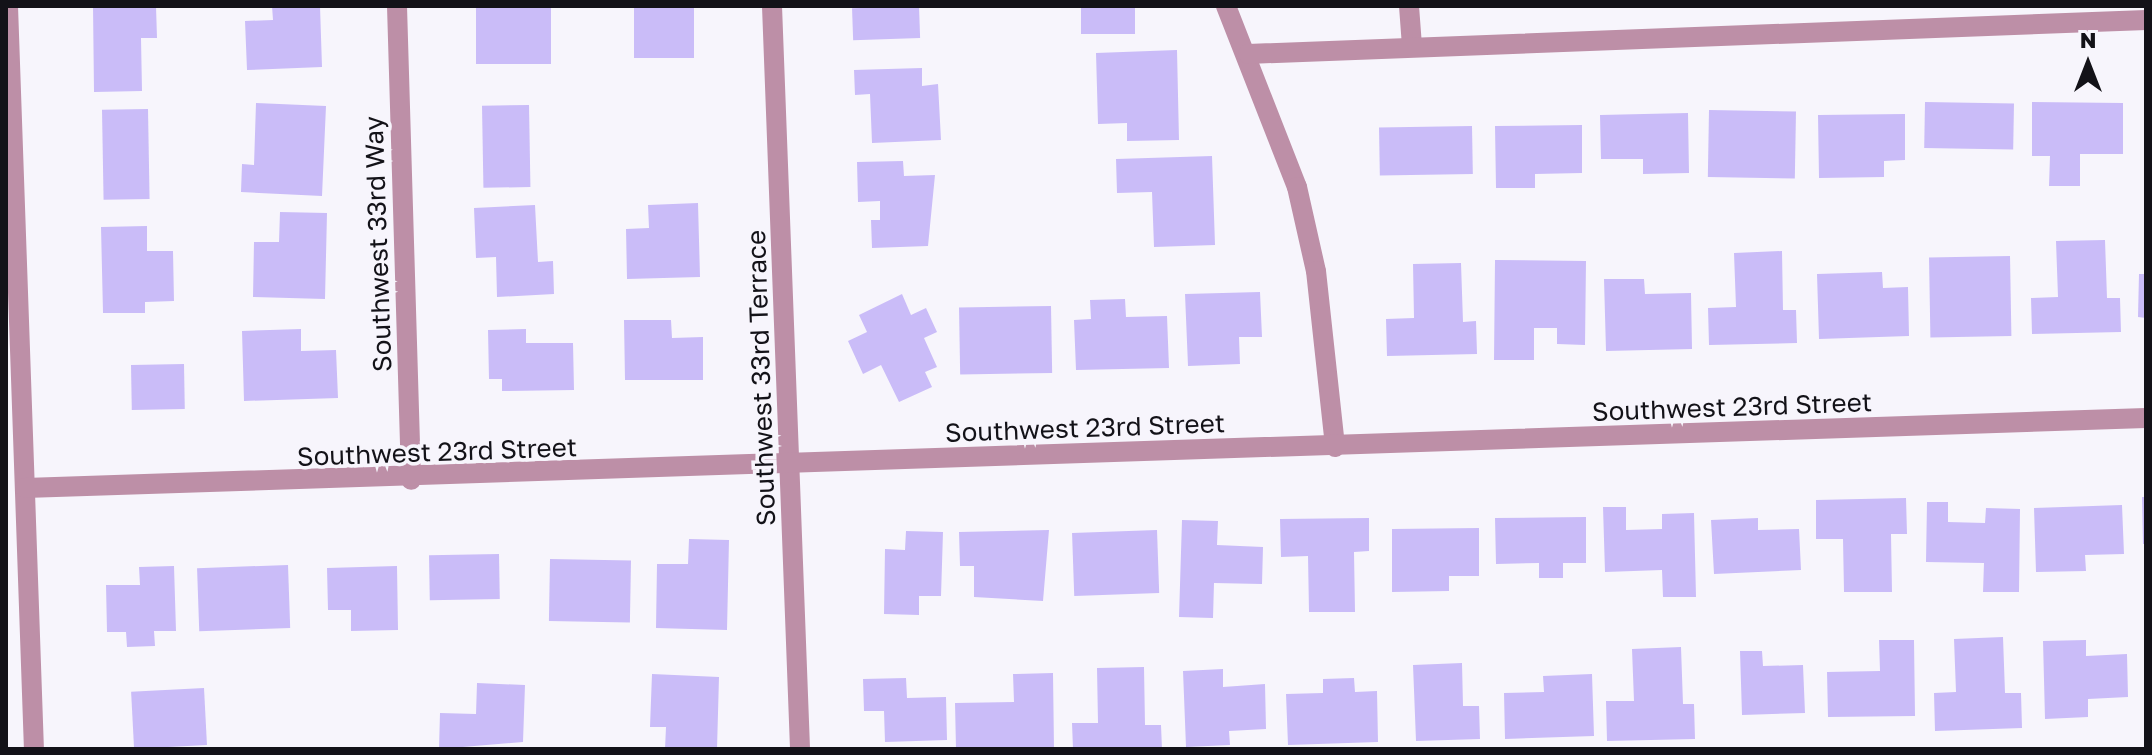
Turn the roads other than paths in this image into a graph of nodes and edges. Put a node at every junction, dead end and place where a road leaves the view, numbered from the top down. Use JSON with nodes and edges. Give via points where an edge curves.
{"nodes":[{"id":1,"x":8,"y":6,"type":"edge"},
{"id":2,"x":397,"y":6,"type":"edge"},
{"id":3,"x":772,"y":6,"type":"edge"},
{"id":4,"x":1226,"y":6,"type":"edge"},
{"id":5,"x":1409,"y":6,"type":"edge"},
{"id":6,"x":2146,"y":20,"type":"edge"},
{"id":7,"x":1412,"y":46,"type":"junction"},
{"id":8,"x":1248,"y":54,"type":"junction"},
{"id":9,"x":2146,"y":418,"type":"edge"},
{"id":10,"x":1335,"y":447,"type":"junction"},
{"id":11,"x":790,"y":463,"type":"junction"},
{"id":12,"x":411,"y":480,"type":"junction"},
{"id":13,"x":25,"y":488,"type":"junction"},
{"id":14,"x":34,"y":749,"type":"edge"},
{"id":15,"x":800,"y":749,"type":"edge"}],
"edges":[{"from":1,"to":13,"type":"street"},
{"from":2,"to":12,"type":"street","name":"Southwest 33rd Way"},
{"from":3,"to":11,"type":"street","name":"Southwest 33rd Terrace"},
{"from":4,"to":8,"type":"street"},
{"from":5,"to":7,"type":"street"},
{"from":6,"to":7,"type":"street"},
{"from":7,"to":8,"type":"street"},
{"from":8,"to":10,"type":"street","via":[[1297,187],[1316,271]]},
{"from":9,"to":10,"type":"street","name":"Southwest 23rd Street"},
{"from":10,"to":11,"type":"street","name":"Southwest 23rd Street"},
{"from":11,"to":12,"type":"street","name":"Southwest 23rd Street"},
{"from":11,"to":15,"type":"street","name":"Southwest 33rd Terrace"},
{"from":12,"to":13,"type":"street","name":"Southwest 23rd Street"},
{"from":13,"to":14,"type":"street"}]}
